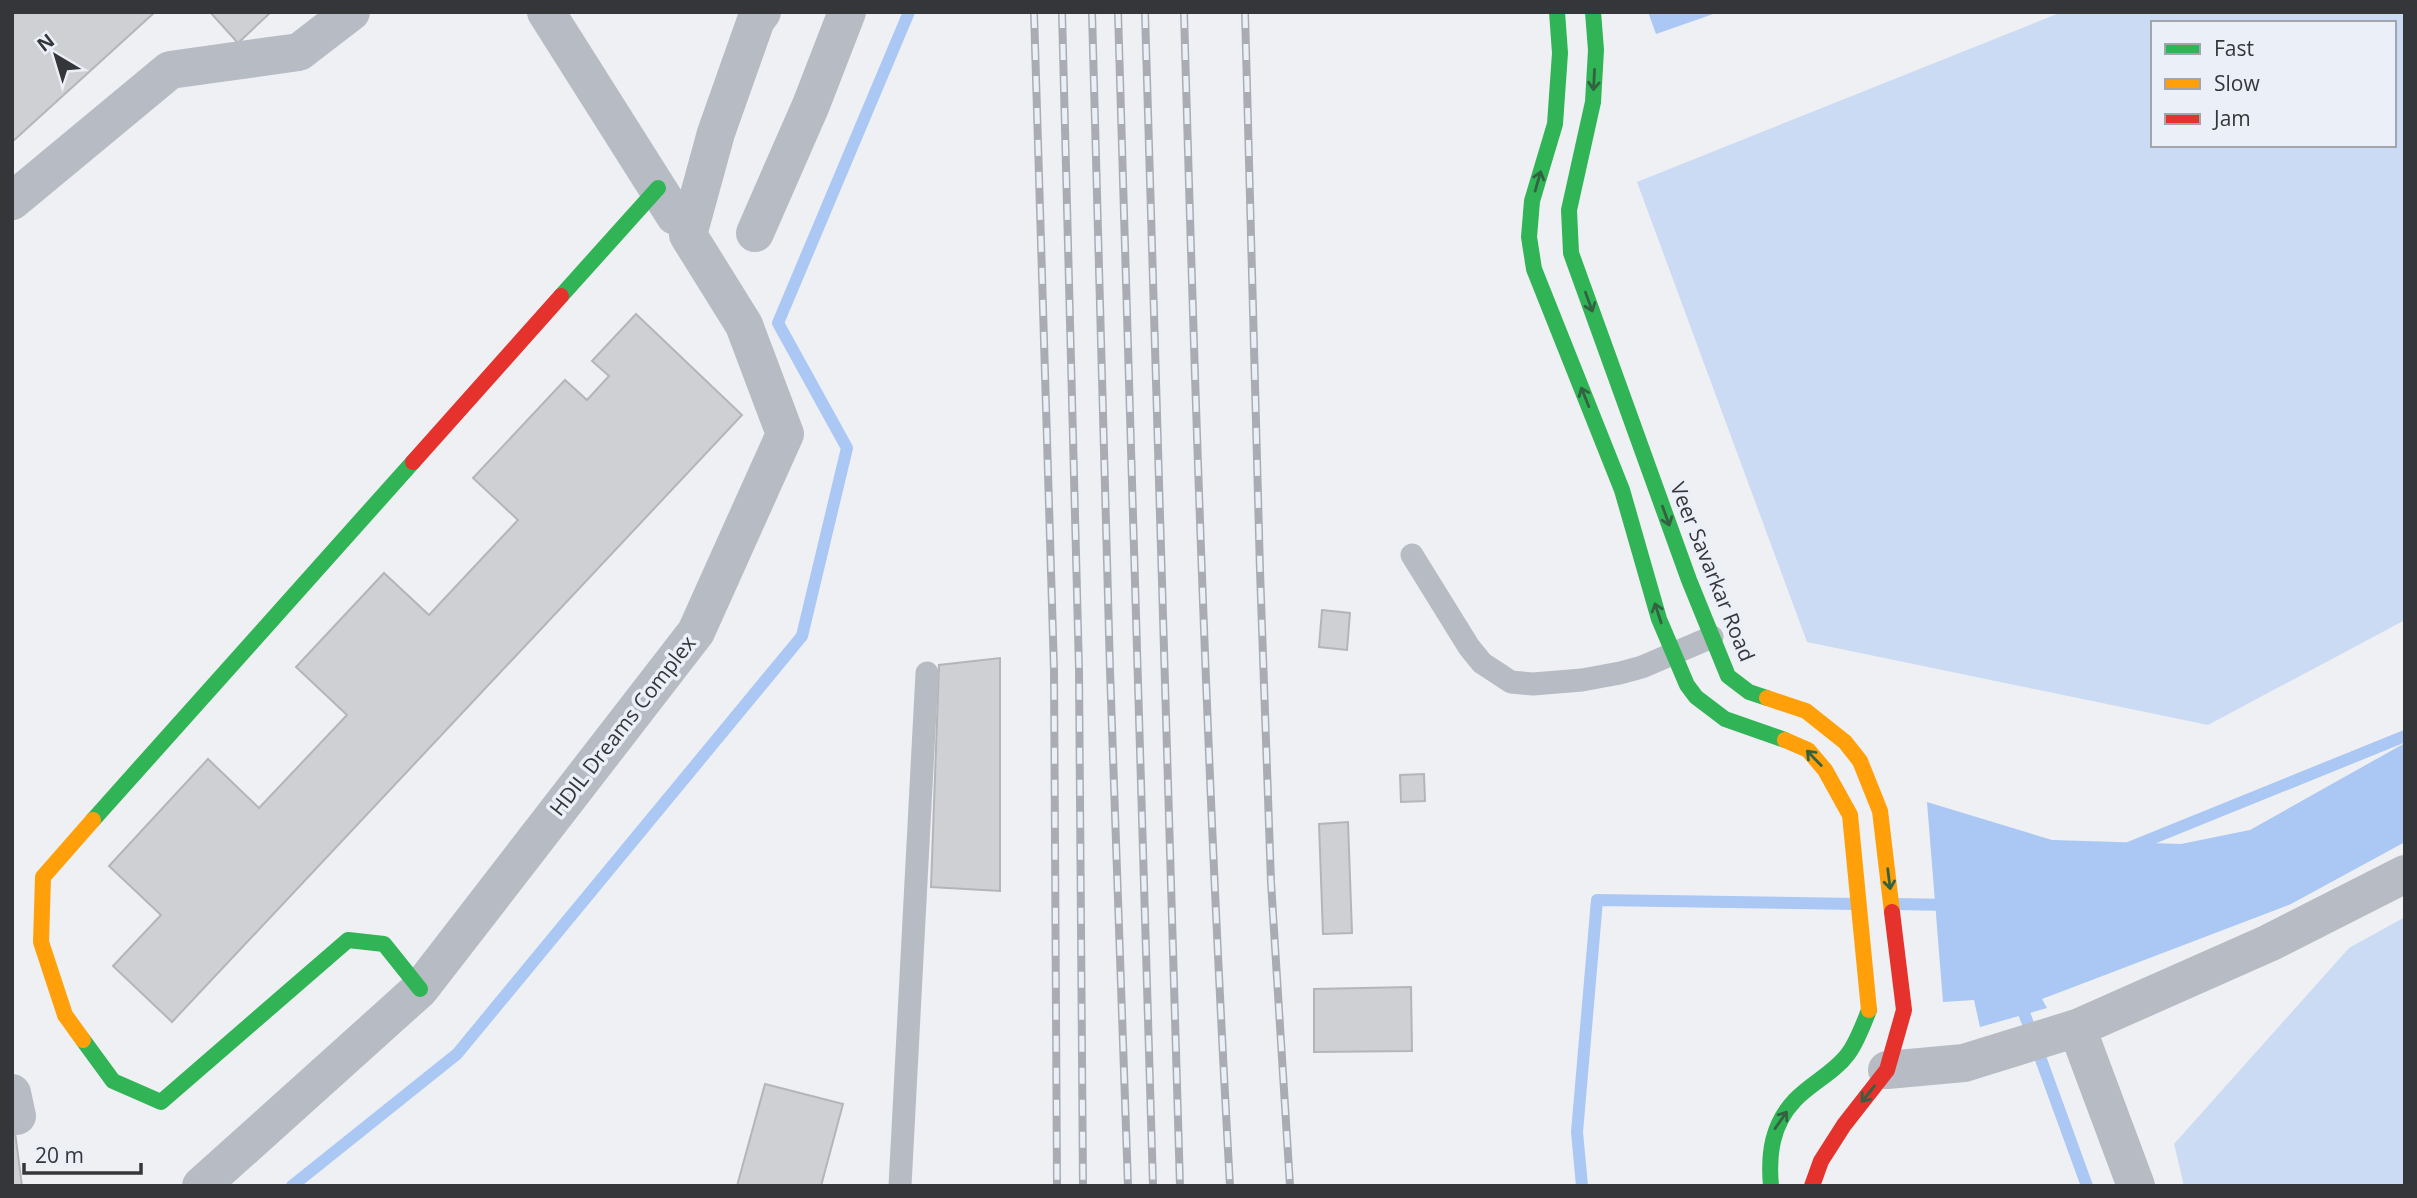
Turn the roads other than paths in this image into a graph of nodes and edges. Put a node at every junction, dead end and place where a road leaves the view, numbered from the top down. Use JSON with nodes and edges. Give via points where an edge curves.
{"nodes":[{"id":1,"x":351,"y":12,"type":"edge"},
{"id":2,"x":546,"y":12,"type":"edge"},
{"id":3,"x":762,"y":12,"type":"edge"},
{"id":4,"x":846,"y":12,"type":"edge"},
{"id":5,"x":1557,"y":12,"type":"edge"},
{"id":6,"x":1592,"y":12,"type":"edge"},
{"id":7,"x":658,"y":188,"type":"junction"},
{"id":8,"x":12,"y":201,"type":"edge"},
{"id":9,"x":755,"y":233,"type":"dead end"},
{"id":10,"x":688,"y":235,"type":"junction"},
{"id":11,"x":1412,"y":555,"type":"dead end"},
{"id":12,"x":1712,"y":637,"type":"junction"},
{"id":13,"x":1674,"y":654,"type":"junction"},
{"id":14,"x":927,"y":673,"type":"dead end"},
{"id":15,"x":2405,"y":874,"type":"edge"},
{"id":16,"x":420,"y":989,"type":"junction"},
{"id":17,"x":2077,"y":1028,"type":"junction"},
{"id":18,"x":1887,"y":1070,"type":"junction"},
{"id":19,"x":201,"y":1186,"type":"edge"},
{"id":20,"x":900,"y":1186,"type":"edge"},
{"id":21,"x":1771,"y":1186,"type":"edge"},
{"id":22,"x":1812,"y":1186,"type":"edge"},
{"id":23,"x":2136,"y":1186,"type":"edge"}],
"edges":[{"from":1,"to":8,"type":"street","via":[[299,52],[170,70]]},
{"from":2,"to":7,"type":"street","name":"HDIL Dreams Complex"},
{"from":3,"to":10,"type":"street","via":[[716,133]]},
{"from":4,"to":9,"type":"street"},
{"from":13,"to":5,"type":"street","one_way":true,"via":[[1622,491],[1534,269],[1529,237],[1532,201],[1555,124],[1560,53]]},
{"from":6,"to":12,"type":"street","name":"Veer Savarkar Road","one_way":true,"via":[[1596,50],[1593,102],[1569,210],[1571,253]]},
{"from":7,"to":10,"type":"street","name":"HDIL Dreams Complex"},
{"from":7,"to":16,"type":"street","via":[[43,877],[41,943],[65,1015],[113,1081],[161,1102],[348,940],[384,944]]},
{"from":10,"to":16,"type":"street","name":"HDIL Dreams Complex","via":[[744,325],[785,434],[696,632]]},
{"from":11,"to":13,"type":"lane","via":[[1469,647],[1482,663],[1511,682],[1582,680],[1620,673]]},
{"from":12,"to":13,"type":"lane"},
{"from":12,"to":18,"type":"street","name":"Veer Savarkar Road","one_way":true,"via":[[1728,676],[1749,692],[1806,711],[1860,761],[1880,811],[1904,1010]]},
{"from":21,"to":13,"type":"street","one_way":true,"via":[[1774,1130],[1795,1100],[1849,1053],[1869,1011],[1850,815],[1808,750],[1725,719],[1686,685]]},
{"from":14,"to":20,"type":"lane"},
{"from":15,"to":17,"type":"street","via":[[2269,943]]},
{"from":16,"to":19,"type":"street","name":"HDIL Dreams Complex"},
{"from":17,"to":18,"type":"street","via":[[1964,1063]]},
{"from":17,"to":23,"type":"street"},
{"from":18,"to":22,"type":"street","name":"Veer Savarkar Road","one_way":true,"via":[[1844,1125],[1821,1161]]}]}
